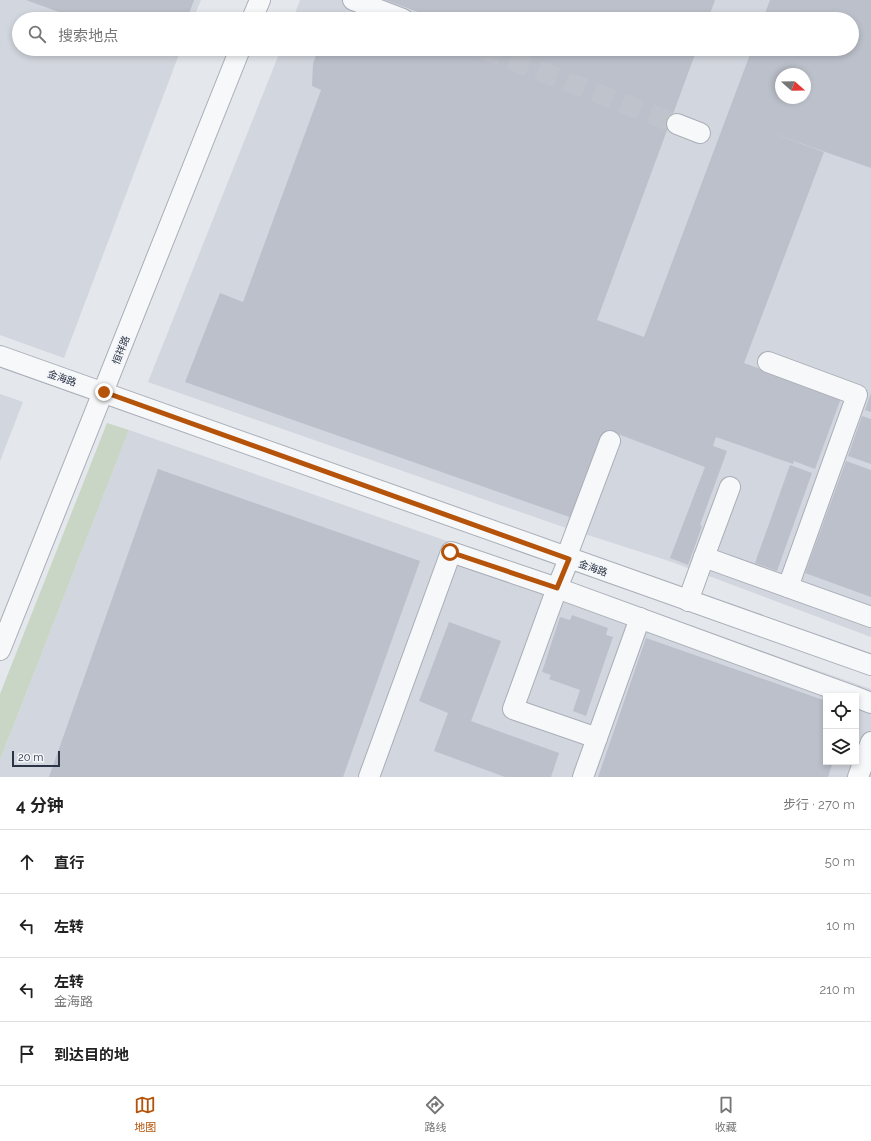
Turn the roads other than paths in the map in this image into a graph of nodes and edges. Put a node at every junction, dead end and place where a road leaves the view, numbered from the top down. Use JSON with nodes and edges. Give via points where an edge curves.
{"nodes":[{"id":1,"x":260,"y":0,"type":"edge"},
{"id":2,"x":353,"y":0,"type":"edge"},
{"id":3,"x":255,"y":12,"type":"edge"},
{"id":4,"x":385,"y":12,"type":"edge"},
{"id":5,"x":237,"y":56,"type":"edge"},
{"id":6,"x":677,"y":124,"type":"tunnel mouth"},
{"id":7,"x":700,"y":133,"type":"dead end"},
{"id":8,"x":0,"y":356,"type":"edge"},
{"id":9,"x":768,"y":362,"type":"dead end"},
{"id":10,"x":104,"y":392,"type":"junction"},
{"id":11,"x":610,"y":441,"type":"dead end"},
{"id":12,"x":730,"y":487,"type":"dead end"},
{"id":13,"x":704,"y":557,"type":"junction"},
{"id":14,"x":568,"y":559,"type":"junction"},
{"id":15,"x":788,"y":587,"type":"junction"},
{"id":16,"x":557,"y":588,"type":"junction"},
{"id":17,"x":688,"y":601,"type":"junction"},
{"id":18,"x":871,"y":617,"type":"edge"},
{"id":19,"x":640,"y":618,"type":"junction"},
{"id":20,"x":0,"y":650,"type":"edge"},
{"id":21,"x":871,"y":665,"type":"edge"},
{"id":22,"x":845,"y":693,"type":"edge"},
{"id":23,"x":859,"y":698,"type":"edge"},
{"id":24,"x":871,"y":703,"type":"edge"},
{"id":25,"x":597,"y":738,"type":"junction"},
{"id":26,"x":871,"y":742,"type":"edge"},
{"id":27,"x":369,"y":777,"type":"edge"},
{"id":28,"x":582,"y":777,"type":"edge"},
{"id":29,"x":858,"y":777,"type":"edge"}],
"edges":[{"from":1,"to":3,"type":"street"},
{"from":2,"to":4,"type":"street"},
{"from":5,"to":10,"type":"street","name":"恒祥路"},
{"from":6,"to":7,"type":"street"},
{"from":8,"to":10,"type":"street","name":"金海路"},
{"from":9,"to":15,"type":"street","via":[[857,395]]},
{"from":10,"to":14,"type":"street","name":"金海路"},
{"from":10,"to":20,"type":"street","name":"恒祥路"},
{"from":11,"to":14,"type":"street"},
{"from":12,"to":13,"type":"street"},
{"from":13,"to":15,"type":"street"},
{"from":13,"to":17,"type":"street"},
{"from":14,"to":16,"type":"street"},
{"from":14,"to":17,"type":"street","name":"金海路"},
{"from":15,"to":18,"type":"street"},
{"from":16,"to":19,"type":"street"},
{"from":16,"to":25,"type":"street","via":[[513,709]]},
{"from":16,"to":27,"type":"street","via":[[450,552]]},
{"from":17,"to":21,"type":"street","name":"金海路"},
{"from":19,"to":22,"type":"street"},
{"from":19,"to":25,"type":"street"},
{"from":23,"to":24,"type":"street"},
{"from":25,"to":28,"type":"street"},
{"from":26,"to":29,"type":"street"}]}
